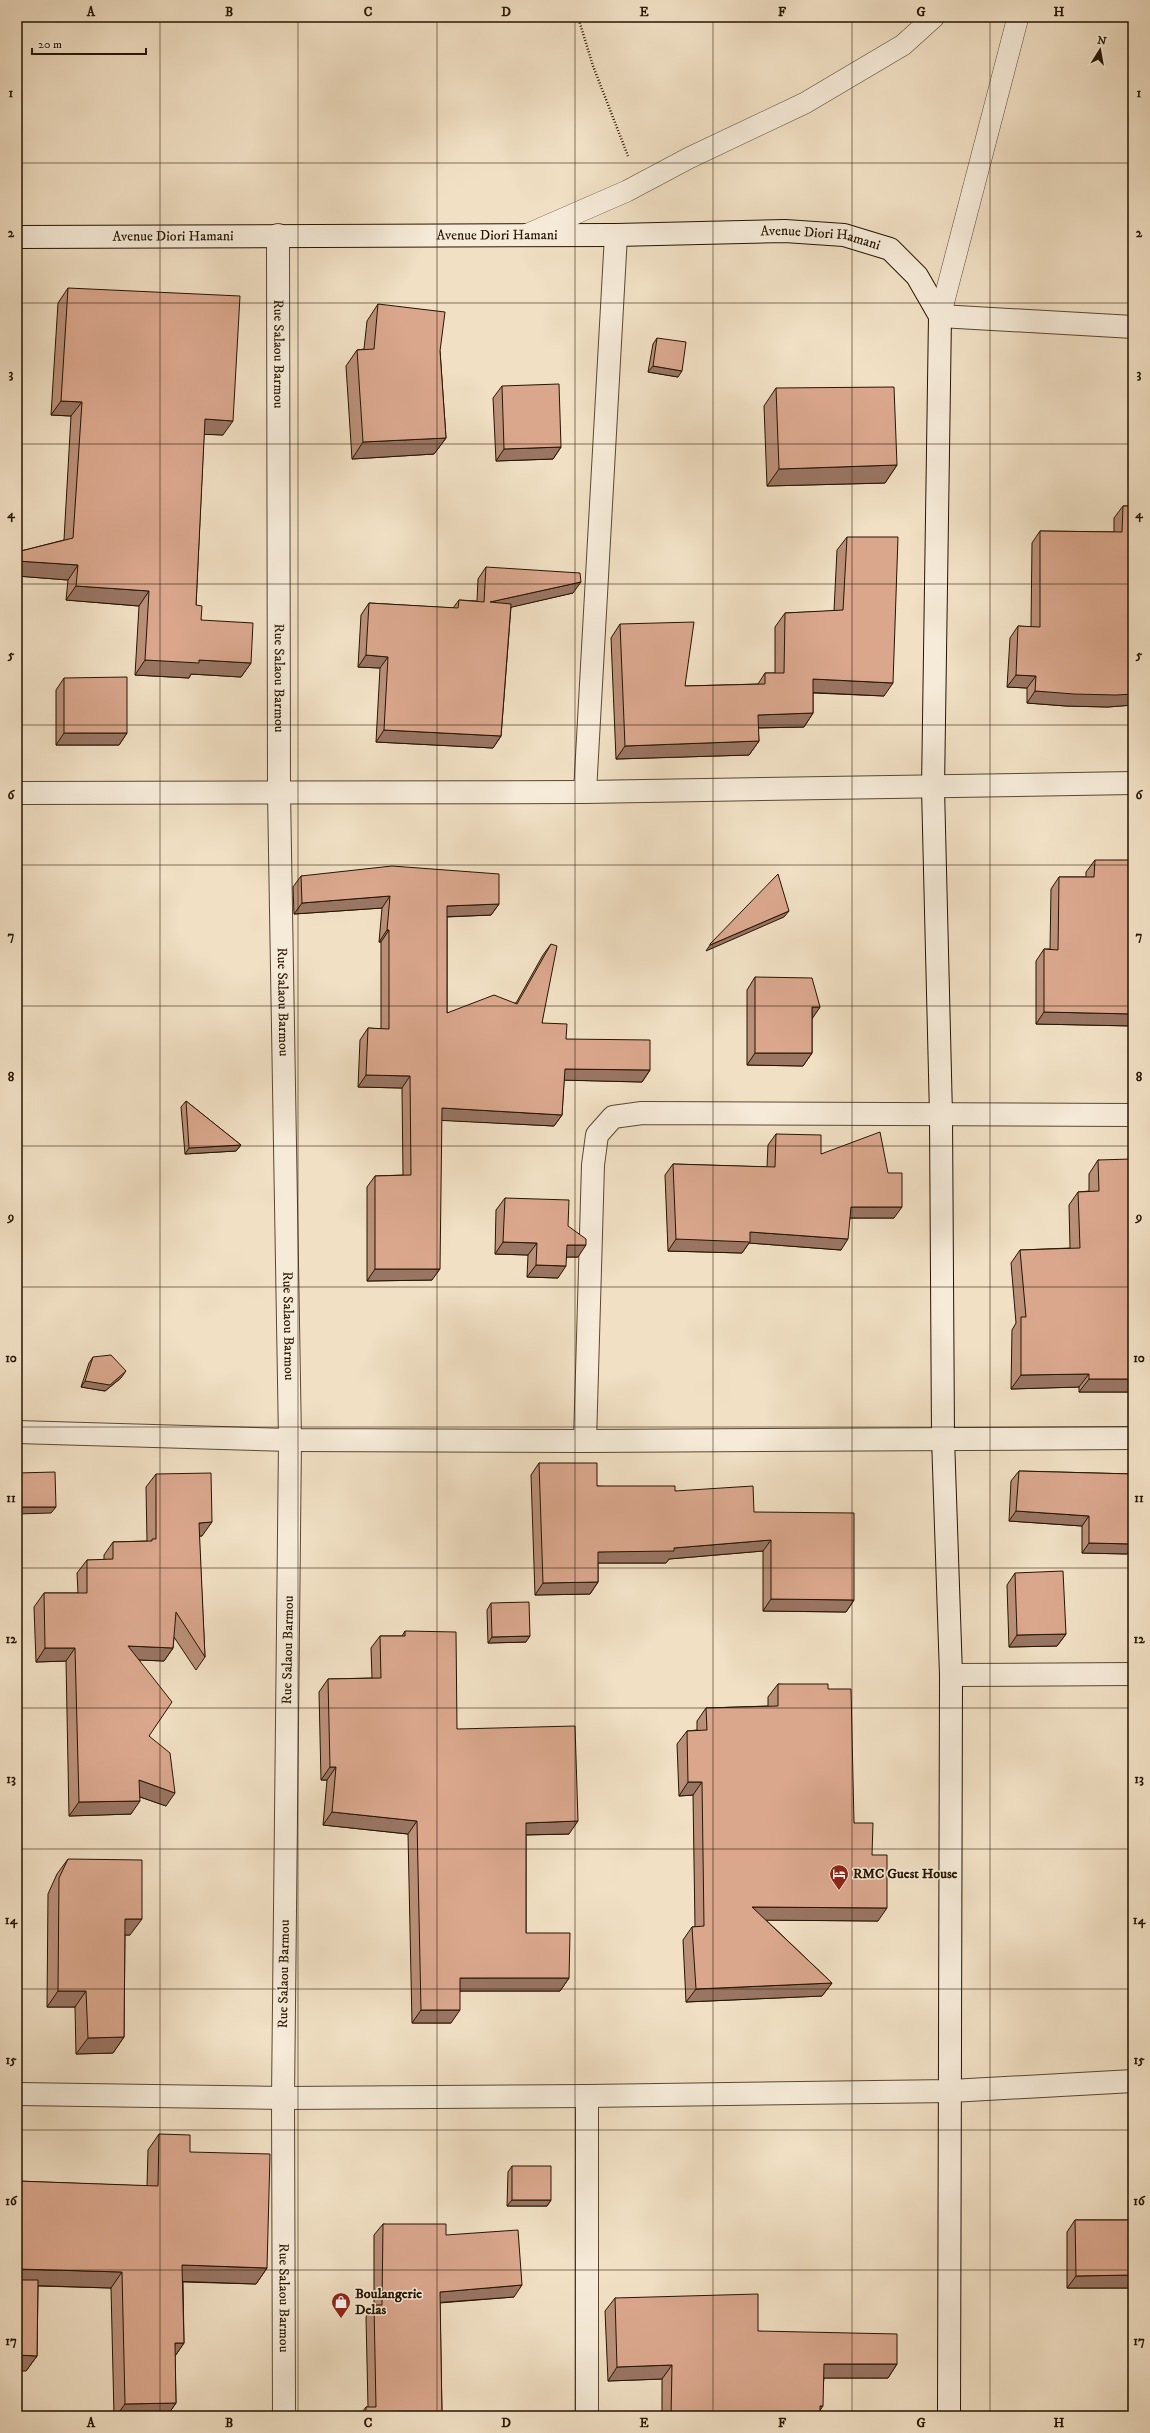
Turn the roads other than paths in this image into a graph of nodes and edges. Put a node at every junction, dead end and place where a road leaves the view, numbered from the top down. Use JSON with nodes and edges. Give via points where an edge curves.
{"nodes":[{"id":1,"x":934,"y":17,"type":"edge"},
{"id":2,"x":1018,"y":17,"type":"edge"},
{"id":3,"x":278,"y":235,"type":"junction"},
{"id":4,"x":526,"y":235,"type":"junction"},
{"id":5,"x":616,"y":236,"type":"junction"},
{"id":6,"x":17,"y":237,"type":"edge"},
{"id":7,"x":940,"y":316,"type":"junction"},
{"id":8,"x":1133,"y":328,"type":"edge"},
{"id":9,"x":1133,"y":783,"type":"edge"},
{"id":10,"x":933,"y":788,"type":"junction"},
{"id":11,"x":279,"y":792,"type":"junction"},
{"id":12,"x":585,"y":792,"type":"junction"},
{"id":13,"x":17,"y":793,"type":"edge"},
{"id":14,"x":1133,"y":1114,"type":"edge"},
{"id":15,"x":941,"y":1116,"type":"junction"},
{"id":16,"x":17,"y":1432,"type":"edge"},
{"id":17,"x":943,"y":1438,"type":"junction"},
{"id":18,"x":1133,"y":1438,"type":"edge"},
{"id":19,"x":290,"y":1440,"type":"junction"},
{"id":20,"x":585,"y":1441,"type":"junction"},
{"id":21,"x":1133,"y":1674,"type":"edge"},
{"id":22,"x":951,"y":1675,"type":"junction"},
{"id":23,"x":1133,"y":2081,"type":"edge"},
{"id":24,"x":951,"y":2091,"type":"junction"},
{"id":25,"x":17,"y":2094,"type":"edge"},
{"id":26,"x":587,"y":2096,"type":"junction"},
{"id":27,"x":283,"y":2098,"type":"junction"},
{"id":28,"x":284,"y":2416,"type":"edge"},
{"id":29,"x":588,"y":2416,"type":"edge"},
{"id":30,"x":949,"y":2416,"type":"edge"}],
"edges":[{"from":1,"to":4,"type":"lane","via":[[903,45],[805,103],[689,158],[627,191]]},
{"from":2,"to":7,"type":"lane"},
{"from":3,"to":4,"type":"street","name":"Avenue Diori Hamani"},
{"from":3,"to":6,"type":"street","name":"Avenue Diori Hamani"},
{"from":3,"to":11,"type":"street","name":"Rue Salaou Barmou"},
{"from":4,"to":5,"type":"street","name":"Avenue Diori Hamani"},
{"from":5,"to":7,"type":"street","name":"Avenue Diori Hamani","via":[[786,231],[844,235],[890,249],[917,276]]},
{"from":5,"to":12,"type":"street"},
{"from":7,"to":8,"type":"street"},
{"from":7,"to":10,"type":"street"},
{"from":9,"to":10,"type":"street"},
{"from":10,"to":12,"type":"street"},
{"from":10,"to":15,"type":"street"},
{"from":11,"to":12,"type":"street"},
{"from":11,"to":13,"type":"street"},
{"from":11,"to":19,"type":"street","name":"Rue Salaou Barmou"},
{"from":14,"to":15,"type":"street"},
{"from":15,"to":17,"type":"street"},
{"from":15,"to":20,"type":"street","via":[[642,1113],[613,1117],[597,1135],[593,1165]]},
{"from":16,"to":19,"type":"street"},
{"from":17,"to":18,"type":"street"},
{"from":17,"to":20,"type":"street"},
{"from":17,"to":22,"type":"street"},
{"from":19,"to":20,"type":"street"},
{"from":19,"to":27,"type":"street","name":"Rue Salaou Barmou"},
{"from":21,"to":22,"type":"street"},
{"from":22,"to":24,"type":"street"},
{"from":23,"to":24,"type":"street"},
{"from":24,"to":26,"type":"street"},
{"from":24,"to":30,"type":"street"},
{"from":25,"to":27,"type":"street"},
{"from":26,"to":27,"type":"street"},
{"from":26,"to":29,"type":"street"},
{"from":27,"to":28,"type":"street","name":"Rue Salaou Barmou"}]}
